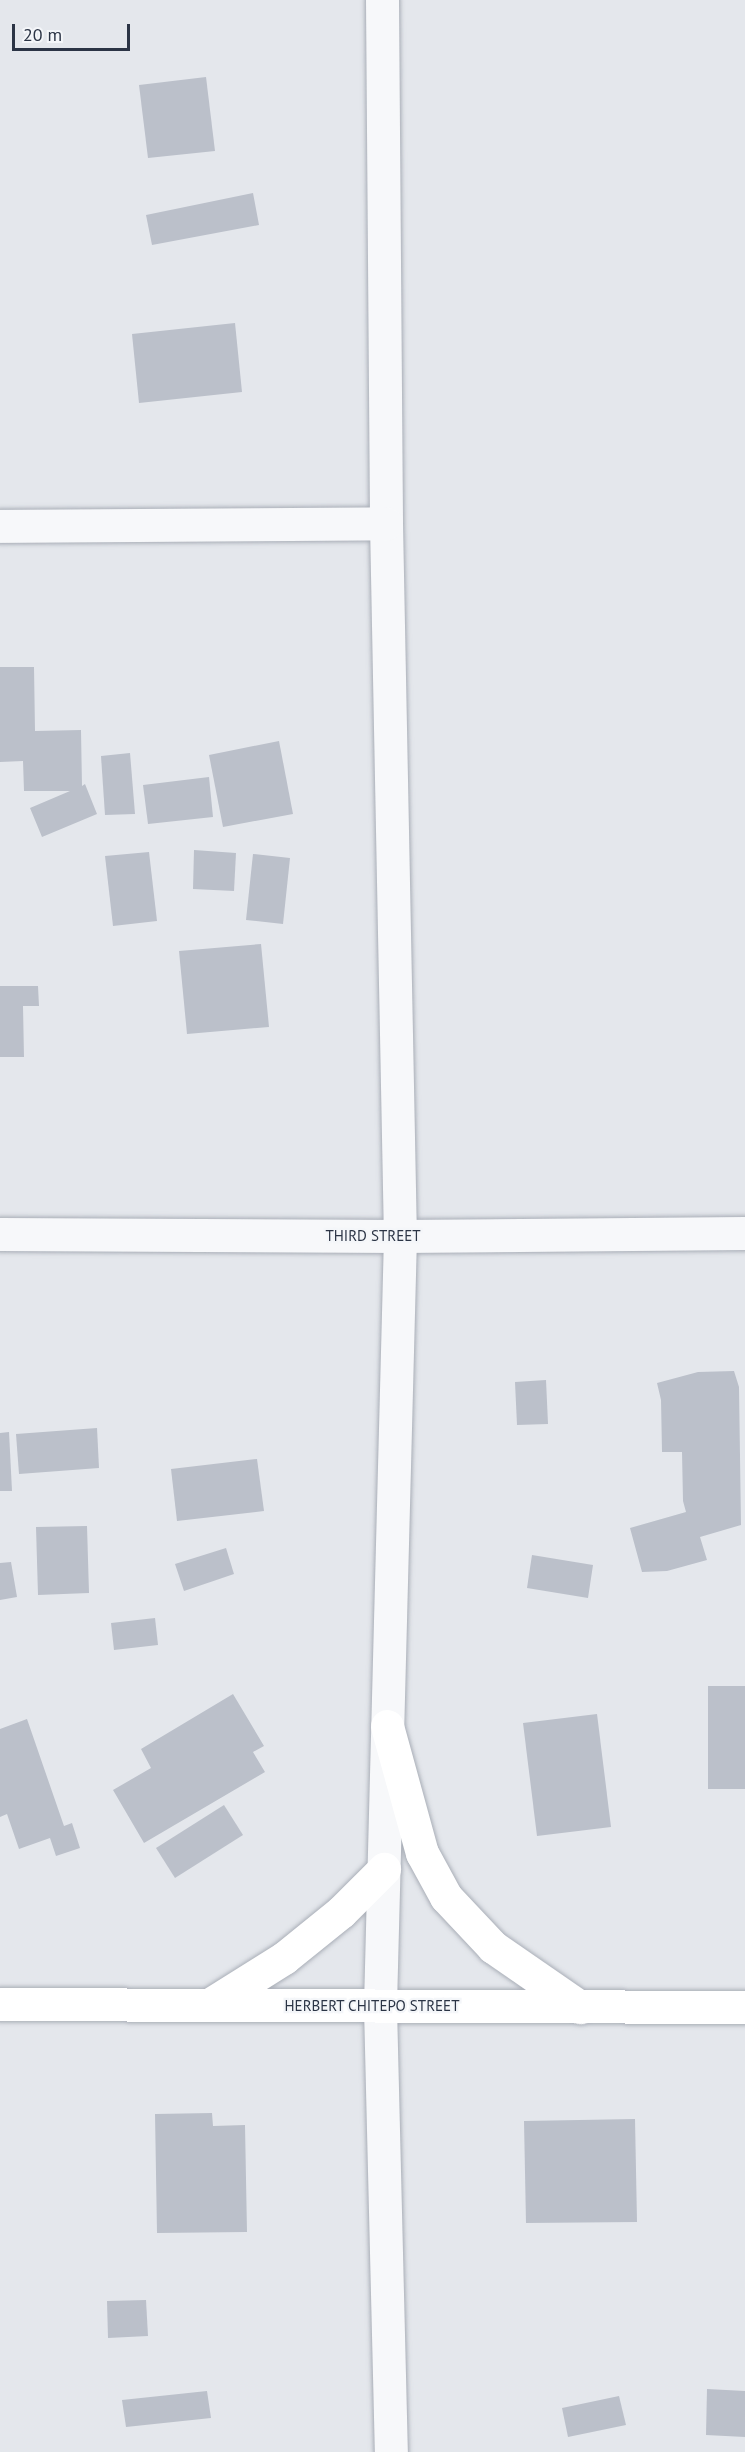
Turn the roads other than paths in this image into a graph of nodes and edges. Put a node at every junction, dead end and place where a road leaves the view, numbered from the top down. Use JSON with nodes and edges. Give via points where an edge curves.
{"nodes":[{"id":1,"x":382,"y":0,"type":"edge"},
{"id":2,"x":386,"y":523,"type":"junction"},
{"id":3,"x":0,"y":526,"type":"edge"},
{"id":4,"x":745,"y":1233,"type":"edge"},
{"id":5,"x":0,"y":1234,"type":"edge"},
{"id":6,"x":399,"y":1236,"type":"junction"},
{"id":7,"x":387,"y":1726,"type":"junction"},
{"id":8,"x":384,"y":1869,"type":"junction"},
{"id":9,"x":0,"y":2004,"type":"edge"},
{"id":10,"x":209,"y":2006,"type":"junction"},
{"id":11,"x":380,"y":2007,"type":"junction"},
{"id":12,"x":580,"y":2007,"type":"junction"},
{"id":13,"x":745,"y":2007,"type":"edge"},
{"id":14,"x":392,"y":2452,"type":"edge"}],
"edges":[{"from":1,"to":2,"type":"street"},
{"from":2,"to":3,"type":"street"},
{"from":2,"to":6,"type":"street"},
{"from":4,"to":6,"type":"street","name":"THIRD STREET"},
{"from":5,"to":6,"type":"street","name":"THIRD STREET"},
{"from":6,"to":7,"type":"street"},
{"from":7,"to":8,"type":"street"},
{"from":7,"to":12,"type":"main road","via":[[422,1853],[446,1897],[493,1947]]},
{"from":8,"to":10,"type":"main road","via":[[341,1912],[284,1958]]},
{"from":8,"to":11,"type":"street"},
{"from":9,"to":10,"type":"main road","name":"HERBERT CHITEPO STREET"},
{"from":10,"to":11,"type":"main road","name":"HERBERT CHITEPO STREET"},
{"from":11,"to":12,"type":"main road","name":"HERBERT CHITEPO STREET"},
{"from":11,"to":14,"type":"street"},
{"from":12,"to":13,"type":"main road","name":"HERBERT CHITEPO STREET"}]}
